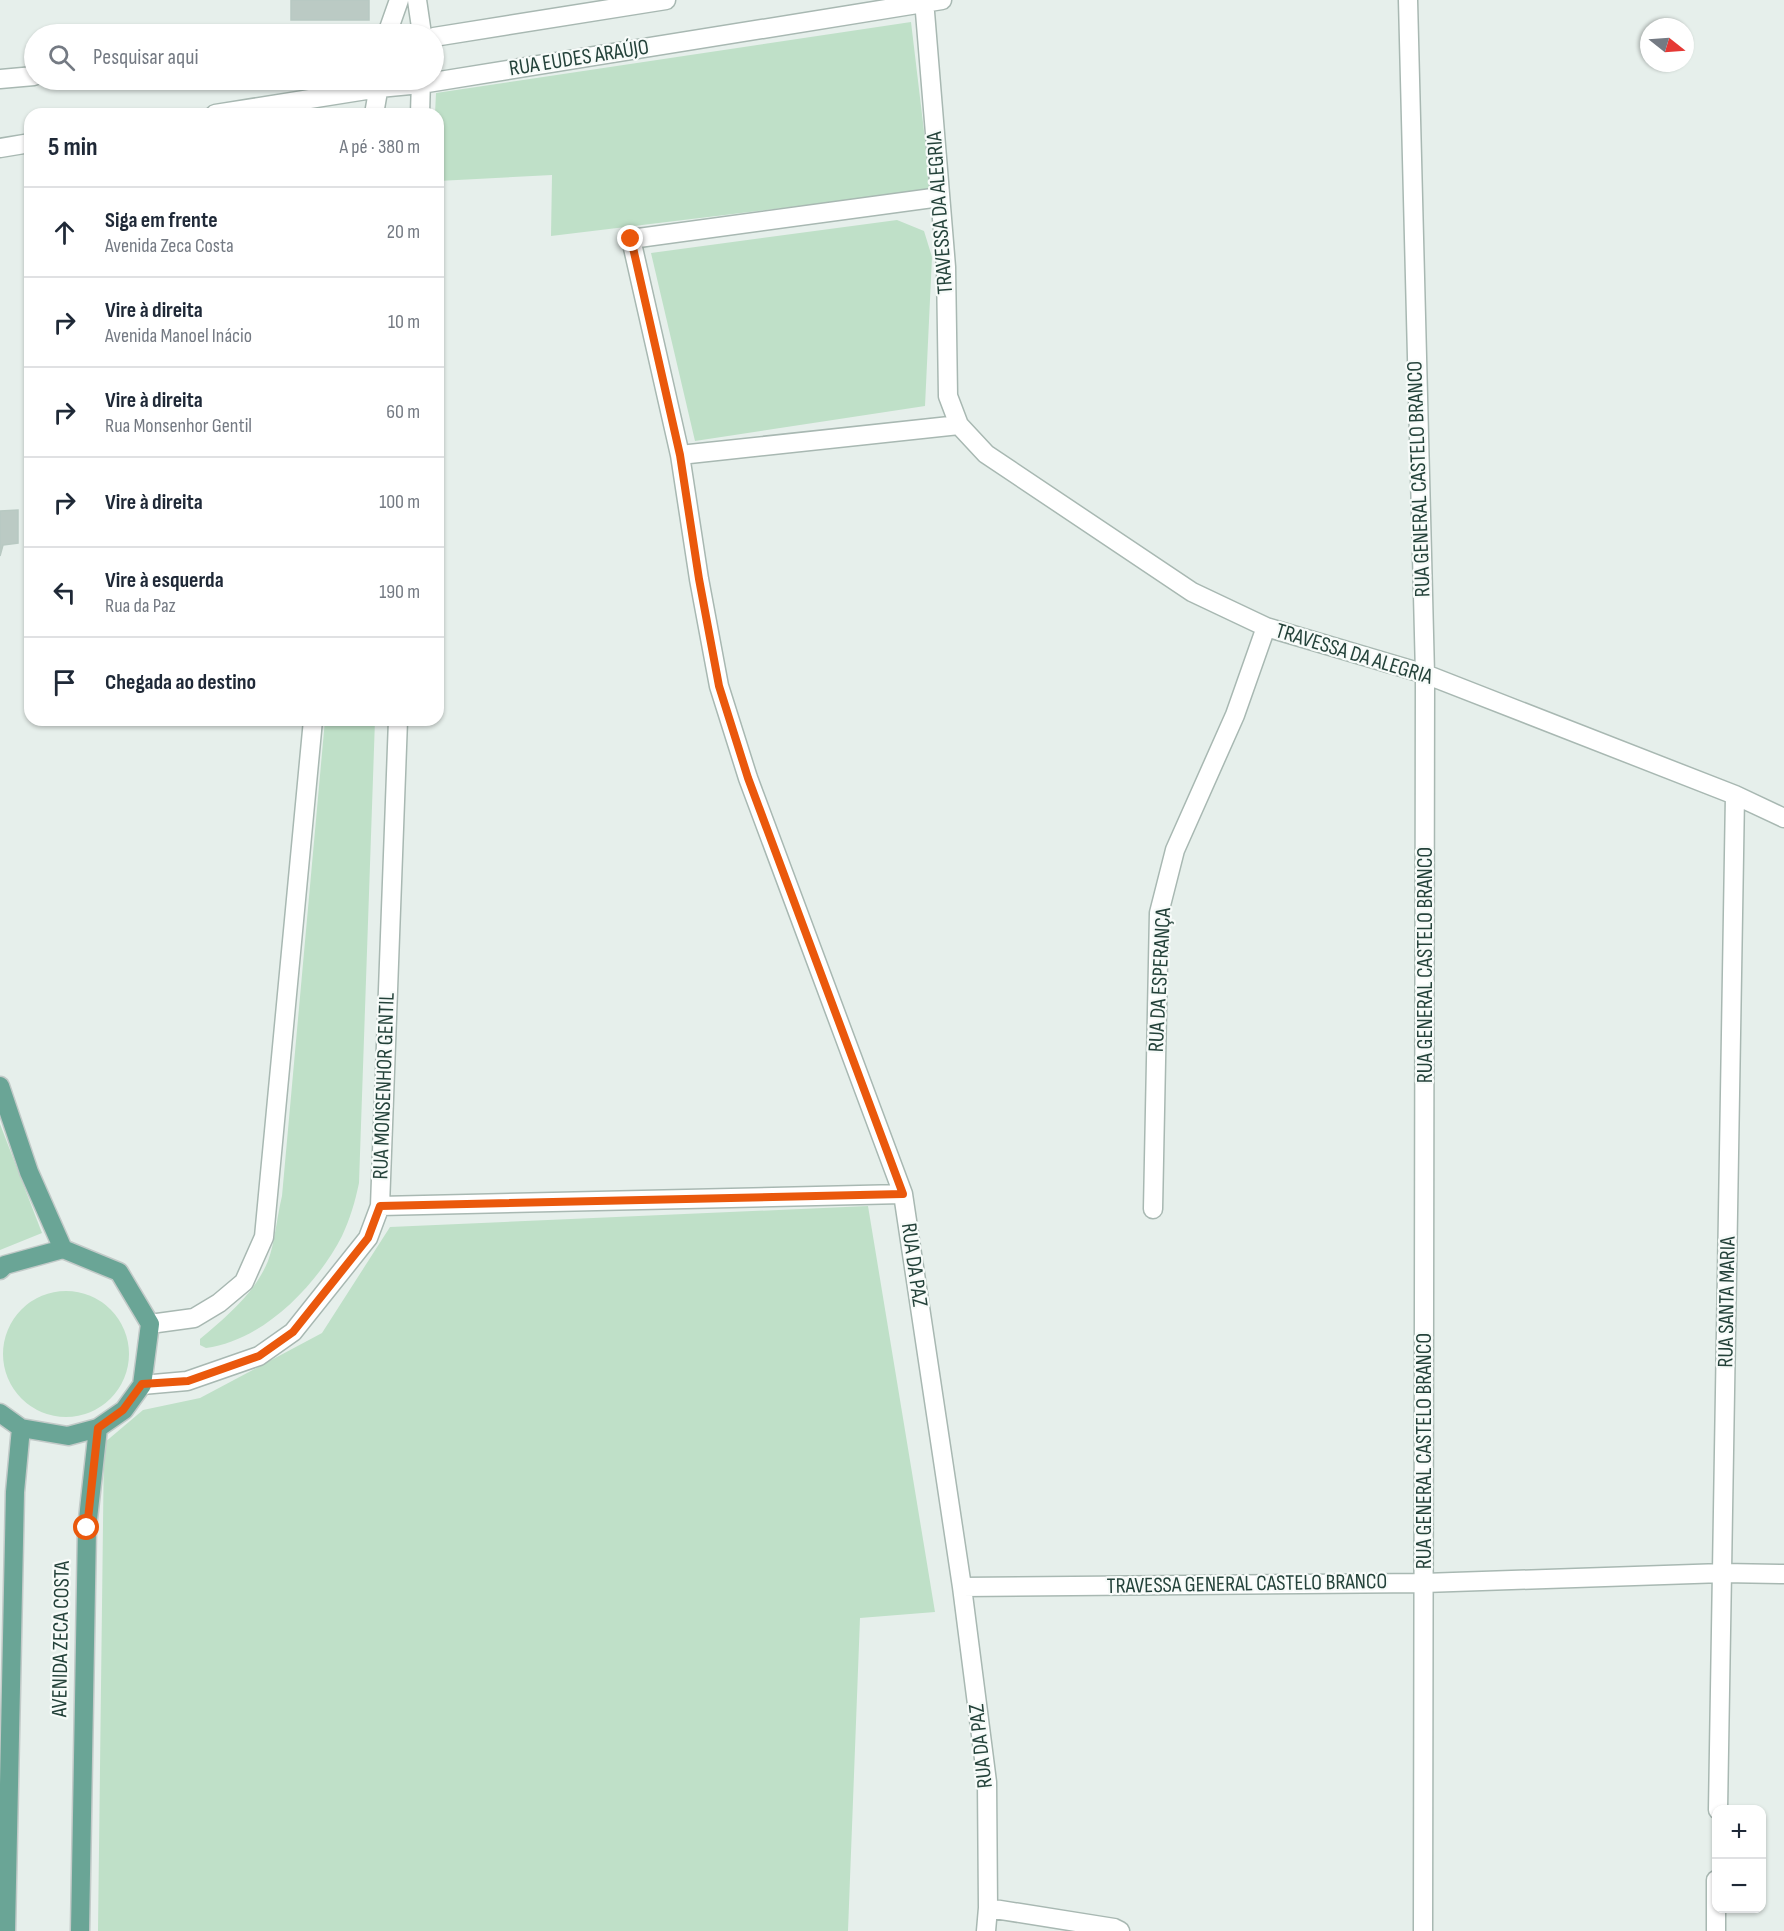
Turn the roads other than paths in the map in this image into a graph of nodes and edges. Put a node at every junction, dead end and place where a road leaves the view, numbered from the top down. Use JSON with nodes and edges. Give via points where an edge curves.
{"nodes":[{"id":1,"x":399,"y":0,"type":"edge"},
{"id":2,"x":417,"y":0,"type":"edge"},
{"id":3,"x":666,"y":0,"type":"edge"},
{"id":4,"x":1408,"y":0,"type":"edge"},
{"id":5,"x":930,"y":1,"type":"edge"},
{"id":6,"x":391,"y":24,"type":"edge"},
{"id":7,"x":421,"y":24,"type":"edge"},
{"id":8,"x":444,"y":35,"type":"edge"},
{"id":9,"x":24,"y":77,"type":"edge"},
{"id":10,"x":444,"y":78,"type":"edge"},
{"id":11,"x":0,"y":79,"type":"edge"},
{"id":12,"x":346,"y":90,"type":"edge"},
{"id":13,"x":378,"y":90,"type":"edge"},
{"id":14,"x":421,"y":90,"type":"edge"},
{"id":15,"x":248,"y":108,"type":"edge"},
{"id":16,"x":375,"y":108,"type":"edge"},
{"id":17,"x":420,"y":108,"type":"edge"},
{"id":18,"x":24,"y":144,"type":"edge"},
{"id":19,"x":0,"y":148,"type":"edge"},
{"id":20,"x":940,"y":197,"type":"junction"},
{"id":21,"x":959,"y":425,"type":"junction"},
{"id":22,"x":680,"y":455,"type":"junction"},
{"id":23,"x":1266,"y":627,"type":"junction"},
{"id":24,"x":1425,"y":674,"type":"junction"},
{"id":25,"x":313,"y":726,"type":"edge"},
{"id":26,"x":398,"y":726,"type":"edge"},
{"id":27,"x":1735,"y":795,"type":"junction"},
{"id":28,"x":1784,"y":818,"type":"edge"},
{"id":29,"x":0,"y":1086,"type":"edge"},
{"id":30,"x":903,"y":1194,"type":"junction"},
{"id":31,"x":380,"y":1206,"type":"junction"},
{"id":32,"x":1153,"y":1209,"type":"dead end"},
{"id":33,"x":63,"y":1249,"type":"junction"},
{"id":34,"x":0,"y":1270,"type":"edge"},
{"id":35,"x":150,"y":1324,"type":"junction"},
{"id":36,"x":142,"y":1384,"type":"junction"},
{"id":37,"x":0,"y":1413,"type":"edge"},
{"id":38,"x":21,"y":1428,"type":"junction"},
{"id":39,"x":98,"y":1428,"type":"junction"},
{"id":40,"x":1723,"y":1573,"type":"junction"},
{"id":41,"x":1784,"y":1574,"type":"edge"},
{"id":42,"x":1424,"y":1583,"type":"junction"},
{"id":43,"x":962,"y":1587,"type":"junction"},
{"id":44,"x":1718,"y":1805,"type":"edge"},
{"id":45,"x":988,"y":1908,"type":"junction"},
{"id":46,"x":1716,"y":1913,"type":"edge"},
{"id":47,"x":6,"y":1931,"type":"edge"},
{"id":48,"x":80,"y":1931,"type":"edge"},
{"id":49,"x":986,"y":1931,"type":"edge"},
{"id":50,"x":1120,"y":1931,"type":"edge"},
{"id":51,"x":1423,"y":1931,"type":"edge"},
{"id":52,"x":1716,"y":1931,"type":"edge"}],
"edges":[{"from":1,"to":6,"type":"street"},
{"from":2,"to":7,"type":"street"},
{"from":3,"to":8,"type":"street","name":"RUA EUDES ARAÚJO"},
{"from":4,"to":24,"type":"street","name":"RUA GENERAL CASTELO BRANCO"},
{"from":5,"to":10,"type":"street","name":"RUA EUDES ARAÚJO"},
{"from":5,"to":20,"type":"street","name":"TRAVESSA DA ALEGRIA"},
{"from":9,"to":11,"type":"street"},
{"from":12,"to":15,"type":"street","name":"RUA EUDES ARAÚJO"},
{"from":13,"to":16,"type":"street"},
{"from":14,"to":17,"type":"street"},
{"from":18,"to":19,"type":"street"},
{"from":20,"to":21,"type":"street","name":"TRAVESSA DA ALEGRIA","via":[[948,396]]},
{"from":20,"to":22,"type":"street","name":"RUA DA PAZ","via":[[631,239]]},
{"from":21,"to":22,"type":"street"},
{"from":21,"to":23,"type":"street","name":"TRAVESSA DA ALEGRIA","via":[[986,453],[1192,592]]},
{"from":22,"to":30,"type":"street","name":"RUA DA PAZ","via":[[719,686],[748,778]]},
{"from":23,"to":24,"type":"street","name":"TRAVESSA DA ALEGRIA"},
{"from":23,"to":32,"type":"street","name":"RUA DA ESPERANÇA","via":[[1235,715],[1175,850],[1159,913]]},
{"from":24,"to":27,"type":"street","name":"TRAVESSA DA ALEGRIA"},
{"from":24,"to":42,"type":"street","name":"RUA GENERAL CASTELO BRANCO"},
{"from":25,"to":35,"type":"street","via":[[264,1237],[244,1282],[219,1303],[194,1318]]},
{"from":26,"to":31,"type":"street","name":"RUA MONSENHOR GENTIL"},
{"from":27,"to":28,"type":"street","name":"TRAVESSA DA ALEGRIA"},
{"from":27,"to":40,"type":"street","name":"RUA SANTA MARIA"},
{"from":29,"to":33,"type":"main road","via":[[29,1172]]},
{"from":30,"to":31,"type":"street"},
{"from":30,"to":43,"type":"street","name":"RUA DA PAZ"},
{"from":31,"to":36,"type":"street","name":"RUA MONSENHOR GENTIL","via":[[368,1238],[293,1332],[259,1356],[188,1381]]},
{"from":33,"to":34,"type":"main road","via":[[5,1265]]},
{"from":33,"to":35,"type":"main road","via":[[119,1272]]},
{"from":35,"to":36,"type":"main road"},
{"from":36,"to":39,"type":"main road","via":[[123,1410]]},
{"from":37,"to":38,"type":"main road"},
{"from":38,"to":39,"type":"main road","via":[[68,1436]]},
{"from":38,"to":47,"type":"main road","via":[[15,1492]]},
{"from":39,"to":48,"type":"main road","name":"AVENIDA ZECA COSTA","via":[[87,1528]]},
{"from":40,"to":41,"type":"street","name":"TRAVESSA GENERAL CASTELO BRANCO"},
{"from":40,"to":42,"type":"street","name":"TRAVESSA GENERAL CASTELO BRANCO"},
{"from":40,"to":44,"type":"street","name":"RUA SANTA MARIA"},
{"from":42,"to":43,"type":"street","name":"TRAVESSA GENERAL CASTELO BRANCO"},
{"from":42,"to":51,"type":"street","name":"RUA GENERAL CASTELO BRANCO"},
{"from":43,"to":45,"type":"street","name":"RUA DA PAZ","via":[[987,1782]]},
{"from":45,"to":49,"type":"street","name":"RUA DA PAZ"},
{"from":45,"to":50,"type":"street"},
{"from":46,"to":52,"type":"street"}]}
